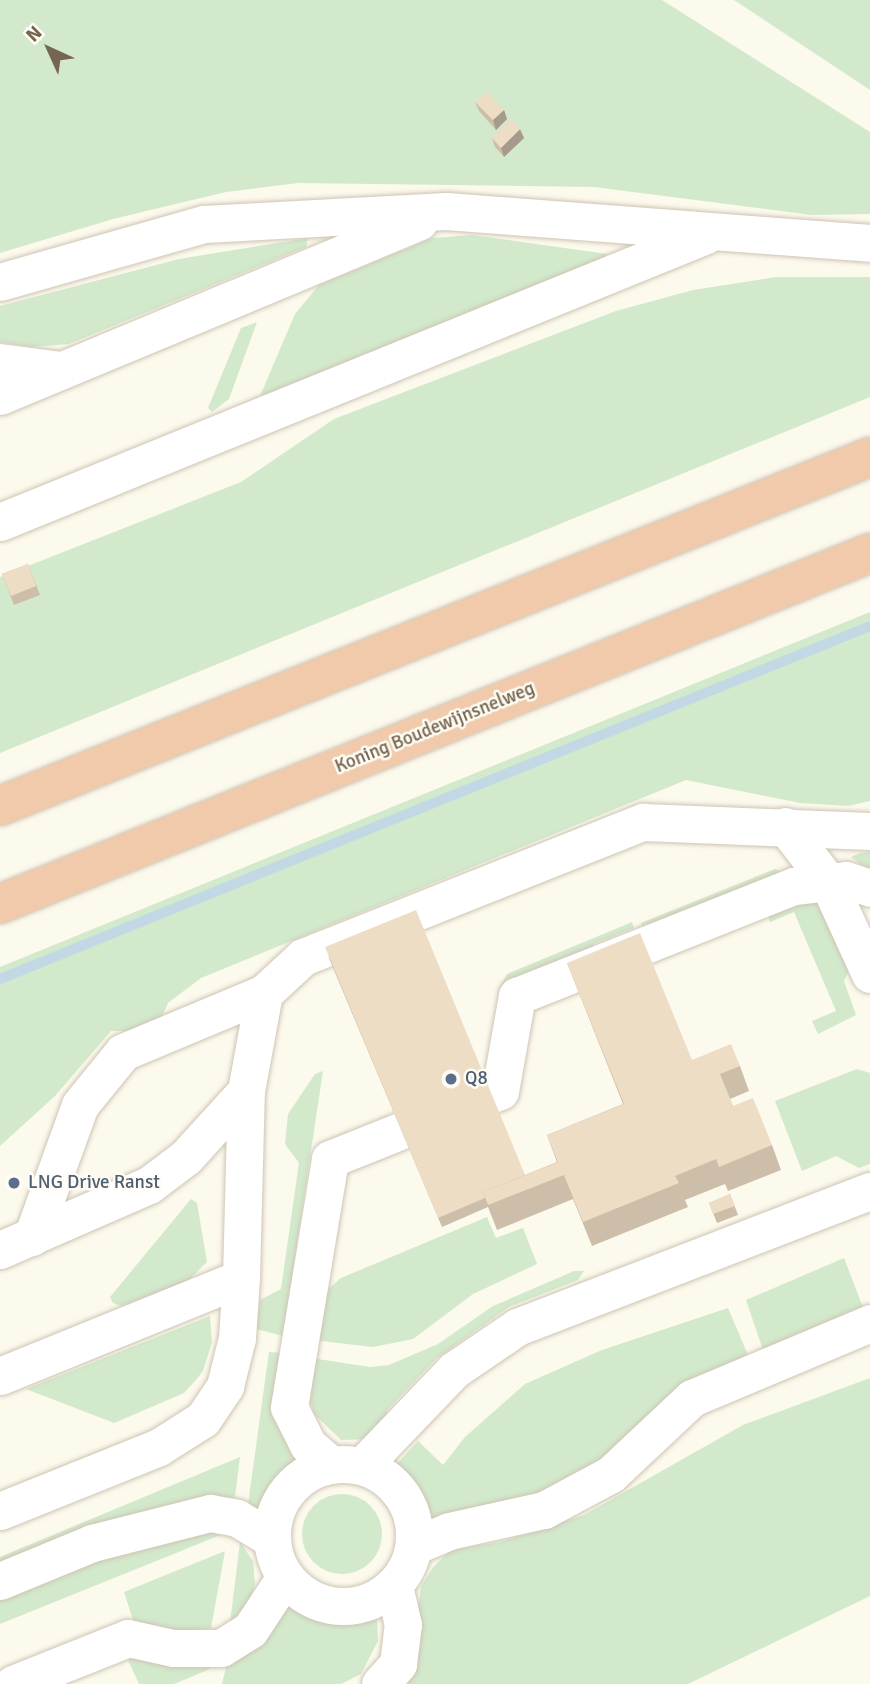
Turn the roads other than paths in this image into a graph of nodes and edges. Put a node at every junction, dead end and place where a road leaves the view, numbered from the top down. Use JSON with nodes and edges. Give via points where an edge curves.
{"nodes":[{"id":1,"x":446,"y":211,"type":"junction"},
{"id":2,"x":710,"y":233,"type":"junction"},
{"id":3,"x":870,"y":243,"type":"edge"},
{"id":4,"x":0,"y":282,"type":"edge"},
{"id":5,"x":0,"y":362,"type":"edge"},
{"id":6,"x":62,"y":370,"type":"junction"},
{"id":7,"x":0,"y":396,"type":"edge"},
{"id":8,"x":870,"y":457,"type":"edge"},
{"id":9,"x":0,"y":522,"type":"edge"},
{"id":10,"x":870,"y":553,"type":"edge"},
{"id":11,"x":0,"y":806,"type":"edge"},
{"id":12,"x":785,"y":826,"type":"junction"},
{"id":13,"x":870,"y":831,"type":"edge"},
{"id":14,"x":828,"y":882,"type":"junction"},
{"id":15,"x":870,"y":888,"type":"edge"},
{"id":16,"x":0,"y":904,"type":"edge"},
{"id":17,"x":870,"y":974,"type":"edge"},
{"id":18,"x":264,"y":993,"type":"junction"},
{"id":19,"x":246,"y":1091,"type":"junction"},
{"id":20,"x":870,"y":1191,"type":"edge"},
{"id":21,"x":16,"y":1243,"type":"edge"},
{"id":22,"x":241,"y":1278,"type":"junction"},
{"id":23,"x":870,"y":1323,"type":"edge"},
{"id":24,"x":0,"y":1377,"type":"edge"},
{"id":25,"x":346,"y":1466,"type":"junction"},
{"id":26,"x":0,"y":1511,"type":"edge"},
{"id":27,"x":272,"y":1539,"type":"junction"},
{"id":28,"x":414,"y":1546,"type":"junction"},
{"id":29,"x":285,"y":1577,"type":"junction"},
{"id":30,"x":0,"y":1581,"type":"edge"},
{"id":31,"x":394,"y":1586,"type":"junction"},
{"id":32,"x":13,"y":1684,"type":"edge"},
{"id":33,"x":380,"y":1684,"type":"edge"}],
"edges":[{"from":1,"to":2,"type":"lane"},
{"from":1,"to":4,"type":"lane","via":[[204,224]]},
{"from":1,"to":6,"type":"lane"},
{"from":2,"to":3,"type":"lane"},
{"from":2,"to":9,"type":"lane"},
{"from":5,"to":6,"type":"lane"},
{"from":6,"to":7,"type":"lane"},
{"from":8,"to":11,"type":"highway"},
{"from":10,"to":16,"type":"highway","name":"Koning Boudewijnsnelweg"},
{"from":12,"to":13,"type":"lane"},
{"from":12,"to":14,"type":"lane"},
{"from":12,"to":18,"type":"lane","via":[[643,822],[303,957]]},
{"from":14,"to":15,"type":"lane","via":[[846,880]]},
{"from":14,"to":17,"type":"lane"},
{"from":14,"to":25,"type":"lane","via":[[794,886],[744,903],[517,996],[499,1091],[330,1159],[289,1407],[308,1446]]},
{"from":18,"to":19,"type":"lane"},
{"from":18,"to":21,"type":"lane","via":[[123,1052],[80,1105]]},
{"from":19,"to":21,"type":"lane","via":[[194,1150],[149,1185]]},
{"from":19,"to":22,"type":"lane"},
{"from":20,"to":25,"type":"lane","via":[[517,1327],[454,1370]]},
{"from":22,"to":24,"type":"lane"},
{"from":22,"to":26,"type":"lane","via":[[237,1338],[225,1386],[203,1419],[159,1447]]},
{"from":23,"to":28,"type":"lane","via":[[692,1398],[611,1474],[544,1510],[449,1531]]},
{"from":25,"to":27,"type":"lane","via":[[304,1476],[283,1497]]},
{"from":25,"to":28,"type":"lane","via":[[399,1490],[412,1517]]},
{"from":27,"to":29,"type":"lane"},
{"from":27,"to":30,"type":"lane","via":[[237,1518],[210,1513],[92,1543]]},
{"from":28,"to":31,"type":"lane"},
{"from":29,"to":31,"type":"lane","via":[[308,1597],[337,1606],[368,1602]]},
{"from":29,"to":32,"type":"lane","via":[[250,1630],[221,1647],[173,1648],[128,1638]]},
{"from":31,"to":33,"type":"lane","via":[[402,1625],[398,1664]]}]}
